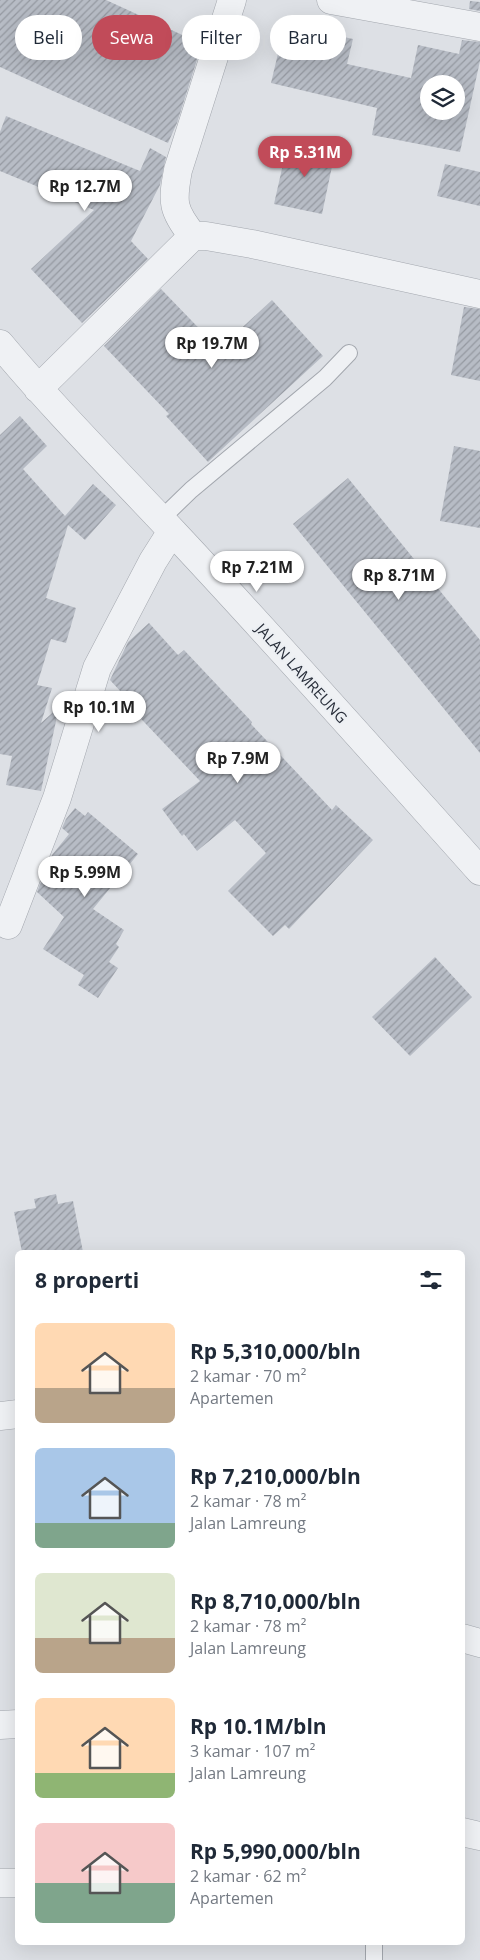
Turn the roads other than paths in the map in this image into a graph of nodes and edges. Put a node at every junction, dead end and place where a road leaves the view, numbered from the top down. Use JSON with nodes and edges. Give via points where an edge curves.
{"nodes":[{"id":1,"x":232,"y":0,"type":"edge"},
{"id":2,"x":331,"y":0,"type":"edge"},
{"id":3,"x":480,"y":27,"type":"edge"},
{"id":4,"x":193,"y":236,"type":"junction"},
{"id":5,"x":480,"y":294,"type":"edge"},
{"id":6,"x":0,"y":344,"type":"edge"},
{"id":7,"x":349,"y":353,"type":"dead end"},
{"id":8,"x":38,"y":390,"type":"junction"},
{"id":9,"x":166,"y":526,"type":"junction"},
{"id":10,"x":480,"y":871,"type":"edge"},
{"id":11,"x":8,"y":925,"type":"dead end"},
{"id":12,"x":15,"y":1414,"type":"edge"},
{"id":13,"x":0,"y":1416,"type":"edge"},
{"id":14,"x":465,"y":1639,"type":"edge"},
{"id":15,"x":480,"y":1644,"type":"edge"},
{"id":16,"x":15,"y":1724,"type":"edge"},
{"id":17,"x":0,"y":1725,"type":"edge"},
{"id":18,"x":465,"y":1833,"type":"edge"},
{"id":19,"x":480,"y":1836,"type":"edge"},
{"id":20,"x":0,"y":1883,"type":"edge"},
{"id":21,"x":15,"y":1883,"type":"edge"},
{"id":22,"x":374,"y":1945,"type":"edge"},
{"id":23,"x":374,"y":1960,"type":"edge"}],
"edges":[{"from":1,"to":4,"type":"street","via":[[174,191],[175,209]]},
{"from":2,"to":3,"type":"street"},
{"from":4,"to":5,"type":"street","via":[[252,244]]},
{"from":4,"to":8,"type":"street"},
{"from":6,"to":8,"type":"street","name":"JALAN LAMREUNG"},
{"from":7,"to":9,"type":"lane","via":[[324,378],[191,490]]},
{"from":8,"to":9,"type":"street","name":"JALAN LAMREUNG"},
{"from":9,"to":10,"type":"street","name":"JALAN LAMREUNG"},
{"from":9,"to":11,"type":"street","via":[[153,561],[97,668],[57,798]]},
{"from":12,"to":13,"type":"street"},
{"from":14,"to":15,"type":"street"},
{"from":16,"to":17,"type":"street"},
{"from":18,"to":19,"type":"street"},
{"from":20,"to":21,"type":"street"},
{"from":22,"to":23,"type":"lane"}]}
